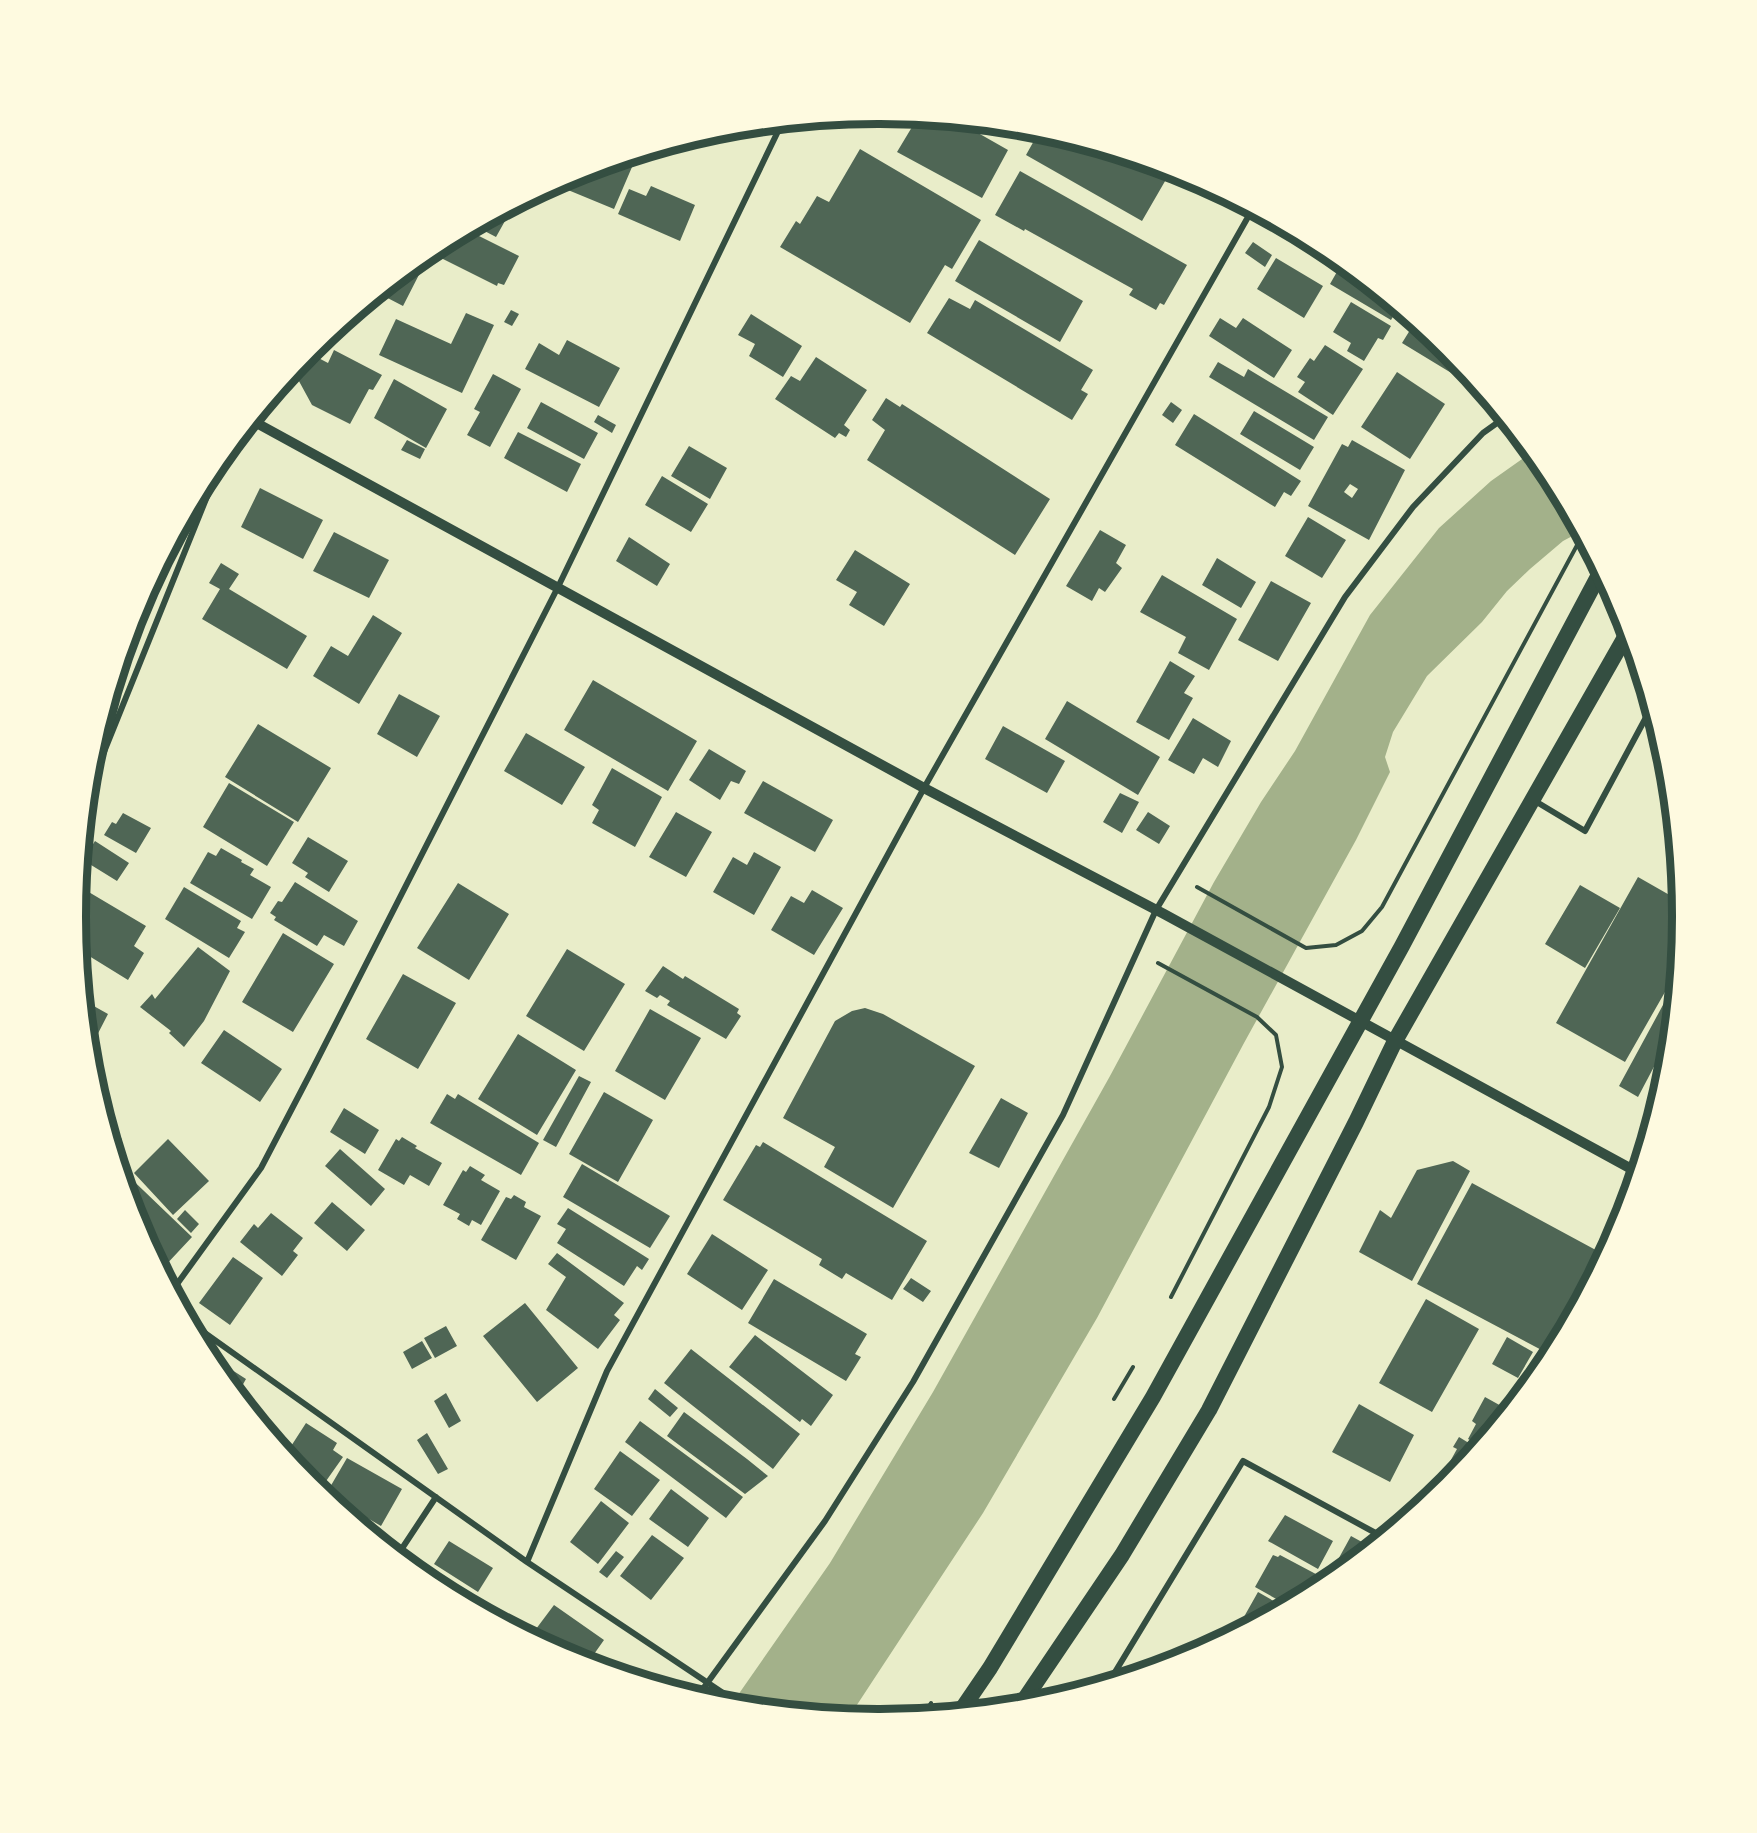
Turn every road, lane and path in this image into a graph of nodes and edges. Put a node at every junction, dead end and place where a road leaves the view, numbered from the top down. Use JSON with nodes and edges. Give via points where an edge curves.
{"nodes":[{"id":1,"x":779,"y":130,"type":"edge"},
{"id":2,"x":1249,"y":216,"type":"edge"},
{"id":3,"x":1498,"y":422,"type":"edge"},
{"id":4,"x":258,"y":424,"type":"edge"},
{"id":5,"x":208,"y":494,"type":"edge"},
{"id":6,"x":1578,"y":544,"type":"edge"},
{"id":7,"x":1596,"y":580,"type":"edge"},
{"id":8,"x":558,"y":587,"type":"junction"},
{"id":9,"x":1622,"y":643,"type":"edge"},
{"id":10,"x":1646,"y":718,"type":"edge"},
{"id":11,"x":103,"y":756,"type":"edge"},
{"id":12,"x":924,"y":788,"type":"junction"},
{"id":13,"x":1532,"y":800,"type":"junction"},
{"id":14,"x":1193,"y":884,"type":"dead end"},
{"id":15,"x":1160,"y":912,"type":"junction"},
{"id":16,"x":1152,"y":960,"type":"dead end"},
{"id":17,"x":1360,"y":1022,"type":"junction"},
{"id":18,"x":1395,"y":1041,"type":"junction"},
{"id":19,"x":1630,"y":1168,"type":"edge"},
{"id":20,"x":177,"y":1285,"type":"edge"},
{"id":21,"x":1171,"y":1298,"type":"dead end"},
{"id":22,"x":204,"y":1332,"type":"edge"},
{"id":23,"x":1136,"y":1361,"type":"dead end"},
{"id":24,"x":1112,"y":1402,"type":"dead end"},
{"id":25,"x":436,"y":1497,"type":"junction"},
{"id":26,"x":1376,"y":1533,"type":"edge"},
{"id":27,"x":401,"y":1550,"type":"edge"},
{"id":28,"x":527,"y":1562,"type":"junction"},
{"id":29,"x":1115,"y":1673,"type":"edge"},
{"id":30,"x":706,"y":1682,"type":"junction"},
{"id":31,"x":702,"y":1689,"type":"edge"},
{"id":32,"x":724,"y":1694,"type":"edge"},
{"id":33,"x":1027,"y":1695,"type":"edge"},
{"id":34,"x":935,"y":1696,"type":"dead end"},
{"id":35,"x":965,"y":1705,"type":"edge"},
{"id":36,"x":928,"y":1708,"type":"edge"}],
"edges":[{"from":1,"to":8,"type":"street"},
{"from":2,"to":12,"type":"street"},
{"from":3,"to":15,"type":"street","via":[[1483,433],[1413,507],[1345,597]]},
{"from":4,"to":8,"type":"street"},
{"from":5,"to":11,"type":"street"},
{"from":6,"to":14,"type":"path","via":[[1382,907],[1362,932],[1336,945],[1306,948]]},
{"from":7,"to":17,"type":"highway"},
{"from":8,"to":12,"type":"street"},
{"from":8,"to":20,"type":"street","via":[[261,1168]]},
{"from":9,"to":13,"type":"highway"},
{"from":10,"to":13,"type":"street","via":[[1585,831]]},
{"from":12,"to":15,"type":"street"},
{"from":12,"to":28,"type":"street","via":[[607,1371]]},
{"from":13,"to":18,"type":"highway"},
{"from":15,"to":17,"type":"street"},
{"from":15,"to":30,"type":"street","via":[[1063,1115],[913,1382],[825,1521]]},
{"from":16,"to":21,"type":"path","via":[[1257,1017],[1276,1035],[1282,1066],[1269,1107]]},
{"from":17,"to":18,"type":"street"},
{"from":17,"to":35,"type":"highway","via":[[1153,1397]]},
{"from":18,"to":19,"type":"street"},
{"from":18,"to":33,"type":"highway","via":[[1209,1410],[1122,1555]]},
{"from":22,"to":25,"type":"street"},
{"from":23,"to":24,"type":"path"},
{"from":25,"to":27,"type":"street"},
{"from":25,"to":28,"type":"street"},
{"from":26,"to":29,"type":"street","via":[[1243,1461]]},
{"from":28,"to":30,"type":"street"},
{"from":30,"to":31,"type":"street"},
{"from":30,"to":32,"type":"street"},
{"from":34,"to":36,"type":"path"}]}
